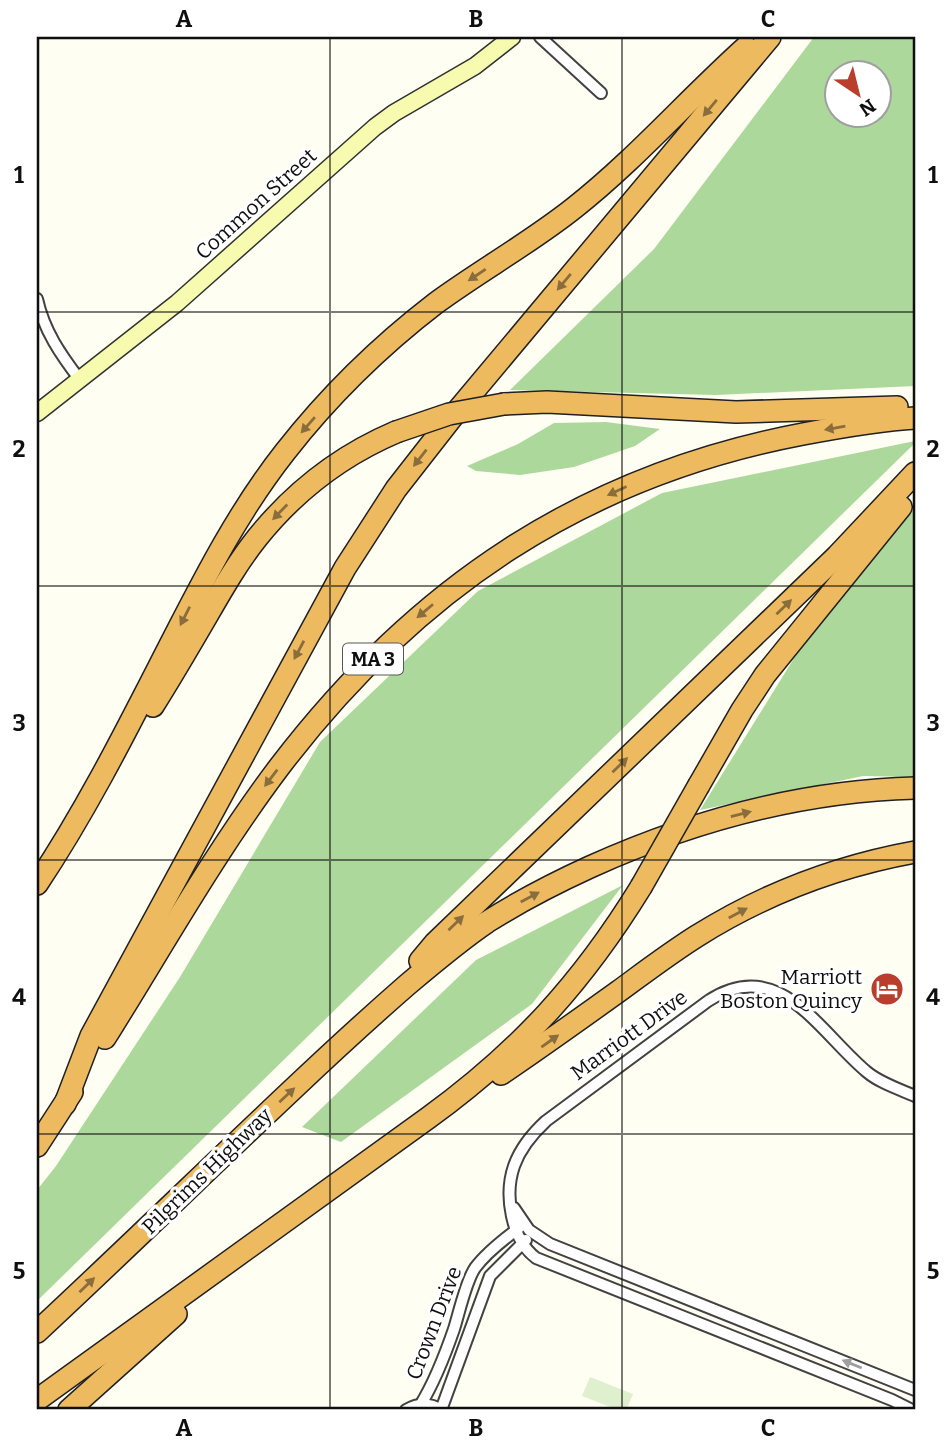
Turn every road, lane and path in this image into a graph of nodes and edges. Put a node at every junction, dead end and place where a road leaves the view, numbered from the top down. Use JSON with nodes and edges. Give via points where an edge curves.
{"nodes":[{"id":1,"x":512,"y":37,"type":"edge"},
{"id":2,"x":540,"y":37,"type":"edge"},
{"id":3,"x":758,"y":37,"type":"edge"},
{"id":4,"x":770,"y":37,"type":"edge"},
{"id":5,"x":601,"y":93,"type":"dead end"},
{"id":6,"x":37,"y":299,"type":"edge"},
{"id":7,"x":80,"y":380,"type":"junction"},
{"id":8,"x":37,"y":413,"type":"edge"},
{"id":9,"x":908,"y":413,"type":"edge"},
{"id":10,"x":915,"y":472,"type":"edge"},
{"id":11,"x":915,"y":489,"type":"edge"},
{"id":12,"x":915,"y":788,"type":"edge"},
{"id":13,"x":85,"y":807,"type":"junction"},
{"id":14,"x":915,"y":852,"type":"edge"},
{"id":15,"x":37,"y":884,"type":"edge"},
{"id":16,"x":378,"y":1011,"type":"junction"},
{"id":17,"x":915,"y":1096,"type":"edge"},
{"id":18,"x":65,"y":1104,"type":"junction"},
{"id":19,"x":390,"y":1145,"type":"junction"},
{"id":20,"x":37,"y":1146,"type":"edge"},
{"id":21,"x":296,"y":1213,"type":"junction"},
{"id":22,"x":524,"y":1230,"type":"junction"},
{"id":23,"x":522,"y":1243,"type":"junction"},
{"id":24,"x":37,"y":1332,"type":"edge"},
{"id":25,"x":915,"y":1390,"type":"edge"},
{"id":26,"x":37,"y":1400,"type":"edge"},
{"id":27,"x":421,"y":1404,"type":"junction"},
{"id":28,"x":69,"y":1410,"type":"edge"},
{"id":29,"x":406,"y":1410,"type":"edge"},
{"id":30,"x":441,"y":1410,"type":"edge"},
{"id":31,"x":912,"y":1410,"type":"edge"}],
"edges":[{"from":1,"to":7,"type":"street","name":"Common Street","via":[[475,66],[375,127],[177,303]]},
{"from":2,"to":5,"type":"street"},
{"from":3,"to":13,"type":"highway","one_way":true,"via":[[603,185],[419,317],[317,414],[258,488],[219,550]]},
{"from":4,"to":18,"type":"highway","one_way":true,"via":[[453,416],[369,528],[321,608],[91,1036]]},
{"from":6,"to":7,"type":"street","via":[[49,335]]},
{"from":7,"to":8,"type":"street","name":"Common Street"},
{"from":9,"to":13,"type":"highway","one_way":true,"bridge":true,"via":[[729,412],[547,402],[449,414],[396,432],[326,471],[284,507],[256,540]]},
{"from":9,"to":18,"type":"highway","number":"MA 3","one_way":true,"via":[[751,445],[649,477],[542,528],[435,602],[357,676],[266,784]]},
{"from":16,"to":10,"type":"highway","one_way":true,"via":[[435,943],[837,556]]},
{"from":11,"to":19,"type":"highway","bridge":true,"via":[[765,675],[640,887],[552,1009],[484,1075]]},
{"from":16,"to":12,"type":"highway","one_way":true,"via":[[488,922],[528,897],[615,856],[703,824],[771,807]]},
{"from":13,"to":15,"type":"highway"},
{"from":19,"to":14,"type":"highway","one_way":true,"via":[[722,922],[813,879]]},
{"from":24,"to":16,"type":"highway","name":"Pilgrims Highway","one_way":true},
{"from":17,"to":22,"type":"street","name":"Marriott Drive","via":[[870,1075],[784,995],[764,987],[724,991],[540,1127],[523,1150],[511,1181],[511,1199]]},
{"from":18,"to":20,"type":"highway","number":"MA 3"},
{"from":19,"to":21,"type":"highway"},
{"from":21,"to":26,"type":"highway"},
{"from":21,"to":28,"type":"highway"},
{"from":22,"to":23,"type":"street","name":"Crown Drive"},
{"from":25,"to":22,"type":"street","one_way":true},
{"from":22,"to":27,"type":"street","name":"Crown Drive","via":[[486,1255],[473,1270]]},
{"from":23,"to":30,"type":"street","name":"Crown Drive","via":[[490,1276]]},
{"from":23,"to":31,"type":"street","via":[[546,1264]]},
{"from":27,"to":29,"type":"street","name":"Crown Drive"},
{"from":27,"to":30,"type":"street","name":"Crown Drive"}]}
